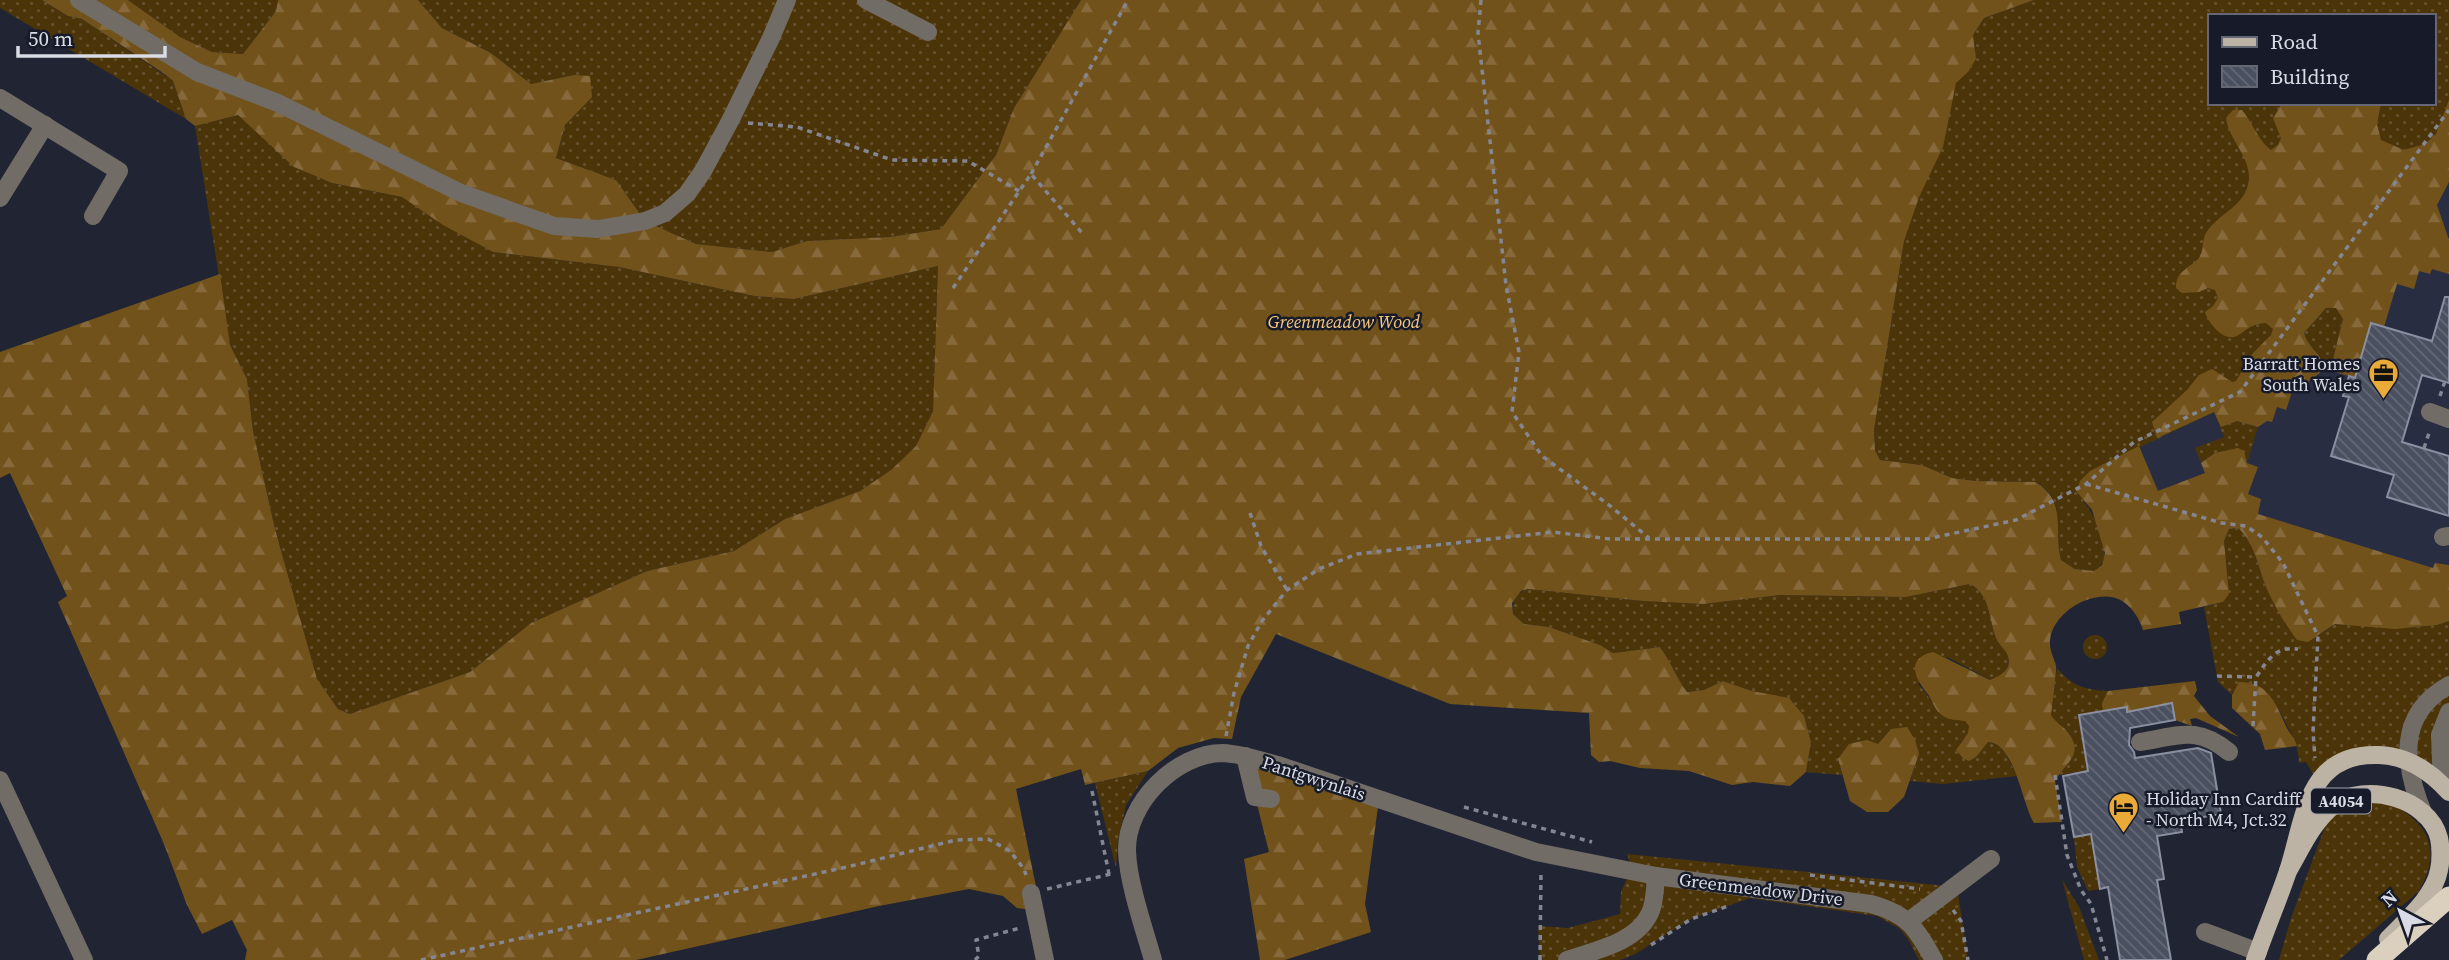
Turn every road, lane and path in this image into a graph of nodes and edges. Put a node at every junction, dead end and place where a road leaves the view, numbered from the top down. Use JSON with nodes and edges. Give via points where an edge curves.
{"nodes":[{"id":1,"x":79,"y":0,"type":"edge"},
{"id":2,"x":787,"y":0,"type":"edge"},
{"id":3,"x":866,"y":0,"type":"edge"},
{"id":4,"x":1128,"y":0,"type":"edge"},
{"id":5,"x":1481,"y":0,"type":"edge"},
{"id":6,"x":928,"y":32,"type":"dead end"},
{"id":7,"x":0,"y":98,"type":"edge"},
{"id":8,"x":2449,"y":110,"type":"edge"},
{"id":9,"x":730,"y":121,"type":"junction"},
{"id":10,"x":45,"y":125,"type":"junction"},
{"id":11,"x":1031,"y":174,"type":"junction"},
{"id":12,"x":1019,"y":191,"type":"junction"},
{"id":13,"x":0,"y":198,"type":"edge"},
{"id":14,"x":93,"y":216,"type":"dead end"},
{"id":15,"x":1083,"y":234,"type":"dead end"},
{"id":16,"x":953,"y":288,"type":"dead end"},
{"id":17,"x":2430,"y":412,"type":"dead end"},
{"id":18,"x":2449,"y":419,"type":"edge"},
{"id":19,"x":2086,"y":484,"type":"junction"},
{"id":20,"x":1250,"y":513,"type":"dead end"},
{"id":21,"x":1650,"y":539,"type":"junction"},
{"id":22,"x":1287,"y":590,"type":"junction"},
{"id":23,"x":2298,"y":649,"type":"dead end"},
{"id":24,"x":2217,"y":676,"type":"dead end"},
{"id":25,"x":2256,"y":677,"type":"junction"},
{"id":26,"x":2449,"y":685,"type":"edge"},
{"id":27,"x":2449,"y":712,"type":"edge"},
{"id":28,"x":2252,"y":726,"type":"dead end"},
{"id":29,"x":2140,"y":742,"type":"dead end"},
{"id":30,"x":2229,"y":752,"type":"dead end"},
{"id":31,"x":1223,"y":753,"type":"junction"},
{"id":32,"x":1245,"y":756,"type":"junction"},
{"id":33,"x":2407,"y":761,"type":"junction"},
{"id":34,"x":2055,"y":775,"type":"dead end"},
{"id":35,"x":0,"y":780,"type":"edge"},
{"id":36,"x":2318,"y":782,"type":"junction"},
{"id":37,"x":2445,"y":788,"type":"edge"},
{"id":38,"x":1092,"y":791,"type":"dead end"},
{"id":39,"x":1271,"y":799,"type":"dead end"},
{"id":40,"x":1462,"y":806,"type":"dead end"},
{"id":41,"x":2424,"y":815,"type":"junction"},
{"id":42,"x":1602,"y":846,"type":"dead end"},
{"id":43,"x":1541,"y":853,"type":"junction"},
{"id":44,"x":1991,"y":859,"type":"dead end"},
{"id":45,"x":1129,"y":869,"type":"junction"},
{"id":46,"x":2288,"y":871,"type":"junction"},
{"id":47,"x":1109,"y":874,"type":"junction"},
{"id":48,"x":1803,"y":874,"type":"dead end"},
{"id":49,"x":1656,"y":876,"type":"junction"},
{"id":50,"x":1765,"y":890,"type":"junction"},
{"id":51,"x":1031,"y":893,"type":"junction"},
{"id":52,"x":1944,"y":895,"type":"junction"},
{"id":53,"x":2449,"y":897,"type":"edge"},
{"id":54,"x":1909,"y":921,"type":"junction"},
{"id":55,"x":1038,"y":923,"type":"junction"},
{"id":56,"x":2204,"y":932,"type":"dead end"},
{"id":57,"x":1647,"y":947,"type":"dead end"},
{"id":58,"x":2256,"y":956,"type":"edge"},
{"id":59,"x":84,"y":960,"type":"edge"},
{"id":60,"x":421,"y":960,"type":"edge"},
{"id":61,"x":975,"y":960,"type":"edge"},
{"id":62,"x":1045,"y":960,"type":"edge"},
{"id":63,"x":1153,"y":960,"type":"edge"},
{"id":64,"x":1540,"y":960,"type":"edge"},
{"id":65,"x":1567,"y":960,"type":"edge"},
{"id":66,"x":1934,"y":960,"type":"edge"},
{"id":67,"x":1968,"y":960,"type":"edge"},
{"id":68,"x":2107,"y":960,"type":"edge"},
{"id":69,"x":2369,"y":960,"type":"edge"},
{"id":70,"x":2376,"y":960,"type":"edge"}],
"edges":[{"from":1,"to":9,"type":"street","via":[[197,72],[278,103],[461,193],[554,226],[597,229],[664,213],[687,194]]},
{"from":2,"to":9,"type":"street"},
{"from":3,"to":6,"type":"street"},
{"from":4,"to":11,"type":"path"},
{"from":5,"to":21,"type":"path","via":[[1479,47],[1506,285],[1519,352],[1512,412],[1542,456]]},
{"from":7,"to":10,"type":"street"},
{"from":8,"to":19,"type":"path","via":[[2240,392],[2134,442]]},
{"from":9,"to":12,"type":"path","via":[[797,127],[892,160],[968,161]]},
{"from":10,"to":13,"type":"street"},
{"from":10,"to":14,"type":"street","via":[[120,171]]},
{"from":11,"to":12,"type":"path"},
{"from":11,"to":15,"type":"path"},
{"from":12,"to":16,"type":"path"},
{"from":17,"to":18,"type":"street"},
{"from":19,"to":21,"type":"path","via":[[2015,520],[1927,539]]},
{"from":19,"to":36,"type":"path","via":[[2246,526],[2262,537],[2283,564],[2318,636],[2313,732]]},
{"from":20,"to":22,"type":"path","via":[[1261,546]]},
{"from":21,"to":22,"type":"path","via":[[1553,532],[1357,554],[1319,569]]},
{"from":22,"to":31,"type":"path","via":[[1248,646]]},
{"from":23,"to":25,"type":"path","via":[[2274,653]]},
{"from":24,"to":25,"type":"path"},
{"from":25,"to":28,"type":"path"},
{"from":26,"to":33,"type":"street","via":[[2433,696],[2417,717]]},
{"from":27,"to":37,"type":"street","via":[[2440,735]]},
{"from":29,"to":30,"type":"street","via":[[2196,734]]},
{"from":31,"to":32,"type":"street","name":"Pantgwynlais"},
{"from":31,"to":45,"type":"street","name":"Pantgwynlais","via":[[1187,761],[1157,781],[1130,832]]},
{"from":32,"to":39,"type":"street","via":[[1255,797]]},
{"from":32,"to":43,"type":"street","name":"Pantgwynlais"},
{"from":33,"to":36,"type":"main road","number":"A4054","via":[[2363,755],[2341,763]]},
{"from":33,"to":37,"type":"main road","number":"A4054","via":[[2430,773]]},
{"from":33,"to":41,"type":"street"},
{"from":34,"to":68,"type":"path","via":[[2067,855],[2091,904]]},
{"from":35,"to":59,"type":"street"},
{"from":36,"to":46,"type":"main road","number":"A4054","via":[[2302,813]]},
{"from":38,"to":47,"type":"path"},
{"from":40,"to":42,"type":"path"},
{"from":41,"to":46,"type":"main road","number":"A4054","via":[[2389,796],[2348,798],[2322,816]]},
{"from":41,"to":69,"type":"main road","via":[[2439,836],[2439,872],[2431,891]]},
{"from":43,"to":49,"type":"street","name":"Pantgwynlais"},
{"from":43,"to":64,"type":"path"},
{"from":44,"to":52,"type":"street"},
{"from":45,"to":47,"type":"path"},
{"from":45,"to":63,"type":"street","name":"Pantgwynlais"},
{"from":46,"to":58,"type":"main road","number":"A4054"},
{"from":47,"to":51,"type":"path"},
{"from":48,"to":52,"type":"path"},
{"from":49,"to":50,"type":"street","name":"Greenmeadow Drive"},
{"from":49,"to":65,"type":"street","name":"Greenmeadow Drive","via":[[1651,912],[1639,931]]},
{"from":50,"to":54,"type":"street","name":"Greenmeadow Drive","via":[[1871,904]]},
{"from":50,"to":57,"type":"path","via":[[1691,919]]},
{"from":51,"to":55,"type":"street"},
{"from":51,"to":60,"type":"path","via":[[1024,869],[1010,850],[988,839],[957,840]]},
{"from":52,"to":54,"type":"street"},
{"from":52,"to":67,"type":"path","via":[[1961,921]]},
{"from":53,"to":70,"type":"highway"},
{"from":54,"to":66,"type":"street"},
{"from":55,"to":61,"type":"path","via":[[976,940],[979,956]]},
{"from":55,"to":62,"type":"street"},
{"from":56,"to":58,"type":"street"}]}
